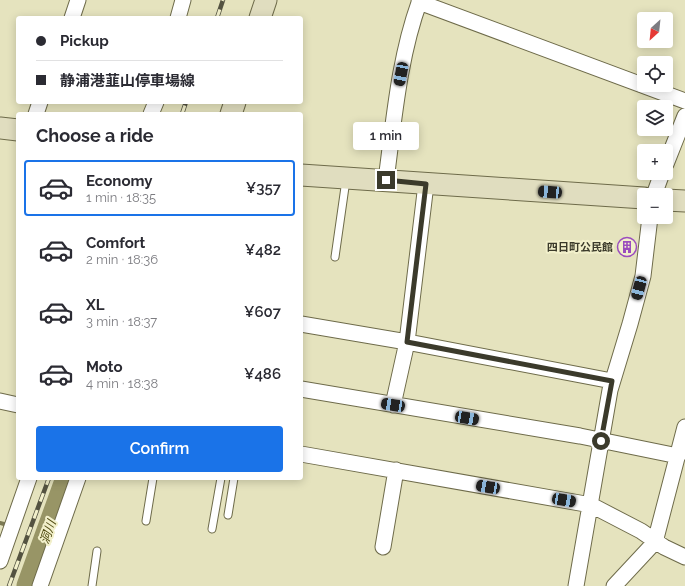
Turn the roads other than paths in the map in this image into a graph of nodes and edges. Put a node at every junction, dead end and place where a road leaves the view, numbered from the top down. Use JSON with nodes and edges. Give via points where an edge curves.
{"nodes":[{"id":1,"x":78,"y":0,"type":"edge"},
{"id":2,"x":183,"y":0,"type":"edge"},
{"id":3,"x":266,"y":0,"type":"edge"},
{"id":4,"x":419,"y":1,"type":"edge"},
{"id":5,"x":73,"y":16,"type":"edge"},
{"id":6,"x":179,"y":16,"type":"edge"},
{"id":7,"x":261,"y":16,"type":"edge"},
{"id":8,"x":685,"y":101,"type":"edge"},
{"id":9,"x":685,"y":116,"type":"edge"},
{"id":10,"x":0,"y":128,"type":"edge"},
{"id":11,"x":16,"y":130,"type":"edge"},
{"id":12,"x":673,"y":146,"type":"edge"},
{"id":13,"x":303,"y":174,"type":"edge"},
{"id":14,"x":346,"y":178,"type":"junction"},
{"id":15,"x":386,"y":180,"type":"junction"},
{"id":16,"x":426,"y":184,"type":"junction"},
{"id":17,"x":637,"y":198,"type":"edge"},
{"id":18,"x":673,"y":200,"type":"edge"},
{"id":19,"x":685,"y":201,"type":"edge"},
{"id":20,"x":649,"y":224,"type":"edge"},
{"id":21,"x":335,"y":257,"type":"dead end"},
{"id":22,"x":303,"y":324,"type":"edge"},
{"id":23,"x":407,"y":342,"type":"junction"},
{"id":24,"x":612,"y":381,"type":"junction"},
{"id":25,"x":303,"y":389,"type":"edge"},
{"id":26,"x":0,"y":402,"type":"edge"},
{"id":27,"x":16,"y":405,"type":"edge"},
{"id":28,"x":393,"y":405,"type":"junction"},
{"id":29,"x":685,"y":426,"type":"edge"},
{"id":30,"x":601,"y":441,"type":"junction"},
{"id":31,"x":303,"y":454,"type":"edge"},
{"id":32,"x":678,"y":456,"type":"junction"},
{"id":33,"x":396,"y":470,"type":"junction"},
{"id":34,"x":28,"y":480,"type":"edge"},
{"id":35,"x":77,"y":480,"type":"edge"},
{"id":36,"x":153,"y":480,"type":"edge"},
{"id":37,"x":220,"y":480,"type":"edge"},
{"id":38,"x":234,"y":480,"type":"edge"},
{"id":39,"x":591,"y":505,"type":"junction"},
{"id":40,"x":228,"y":514,"type":"dead end"},
{"id":41,"x":146,"y":521,"type":"dead end"},
{"id":42,"x":212,"y":529,"type":"dead end"},
{"id":43,"x":655,"y":542,"type":"junction"},
{"id":44,"x":383,"y":547,"type":"dead end"},
{"id":45,"x":97,"y":551,"type":"dead end"},
{"id":46,"x":685,"y":557,"type":"edge"},
{"id":47,"x":0,"y":561,"type":"edge"},
{"id":48,"x":40,"y":586,"type":"edge"},
{"id":49,"x":92,"y":586,"type":"edge"},
{"id":50,"x":576,"y":586,"type":"edge"},
{"id":51,"x":614,"y":586,"type":"edge"}],
"edges":[{"from":1,"to":5,"type":"street"},
{"from":2,"to":6,"type":"street"},
{"from":3,"to":7,"type":"main road"},
{"from":4,"to":8,"type":"street"},
{"from":4,"to":15,"type":"street","via":[[399,86]]},
{"from":9,"to":12,"type":"street"},
{"from":10,"to":11,"type":"main road"},
{"from":13,"to":14,"type":"main road"},
{"from":14,"to":15,"type":"main road"},
{"from":14,"to":21,"type":"lane"},
{"from":15,"to":16,"type":"main road"},
{"from":16,"to":17,"type":"main road"},
{"from":16,"to":23,"type":"street"},
{"from":18,"to":19,"type":"main road"},
{"from":20,"to":24,"type":"street","via":[[643,276]]},
{"from":22,"to":23,"type":"street"},
{"from":23,"to":24,"type":"street"},
{"from":23,"to":28,"type":"street"},
{"from":24,"to":30,"type":"street"},
{"from":25,"to":28,"type":"street"},
{"from":26,"to":27,"type":"street"},
{"from":28,"to":30,"type":"street"},
{"from":29,"to":32,"type":"street"},
{"from":30,"to":32,"type":"street"},
{"from":30,"to":39,"type":"street"},
{"from":31,"to":33,"type":"street"},
{"from":32,"to":43,"type":"street"},
{"from":33,"to":39,"type":"street"},
{"from":33,"to":44,"type":"street"},
{"from":34,"to":47,"type":"street"},
{"from":35,"to":48,"type":"street"},
{"from":36,"to":41,"type":"lane"},
{"from":37,"to":42,"type":"lane"},
{"from":38,"to":40,"type":"lane"},
{"from":39,"to":43,"type":"street","via":[[641,531]]},
{"from":39,"to":50,"type":"street"},
{"from":43,"to":46,"type":"street"},
{"from":43,"to":51,"type":"street"},
{"from":45,"to":49,"type":"lane"}]}
